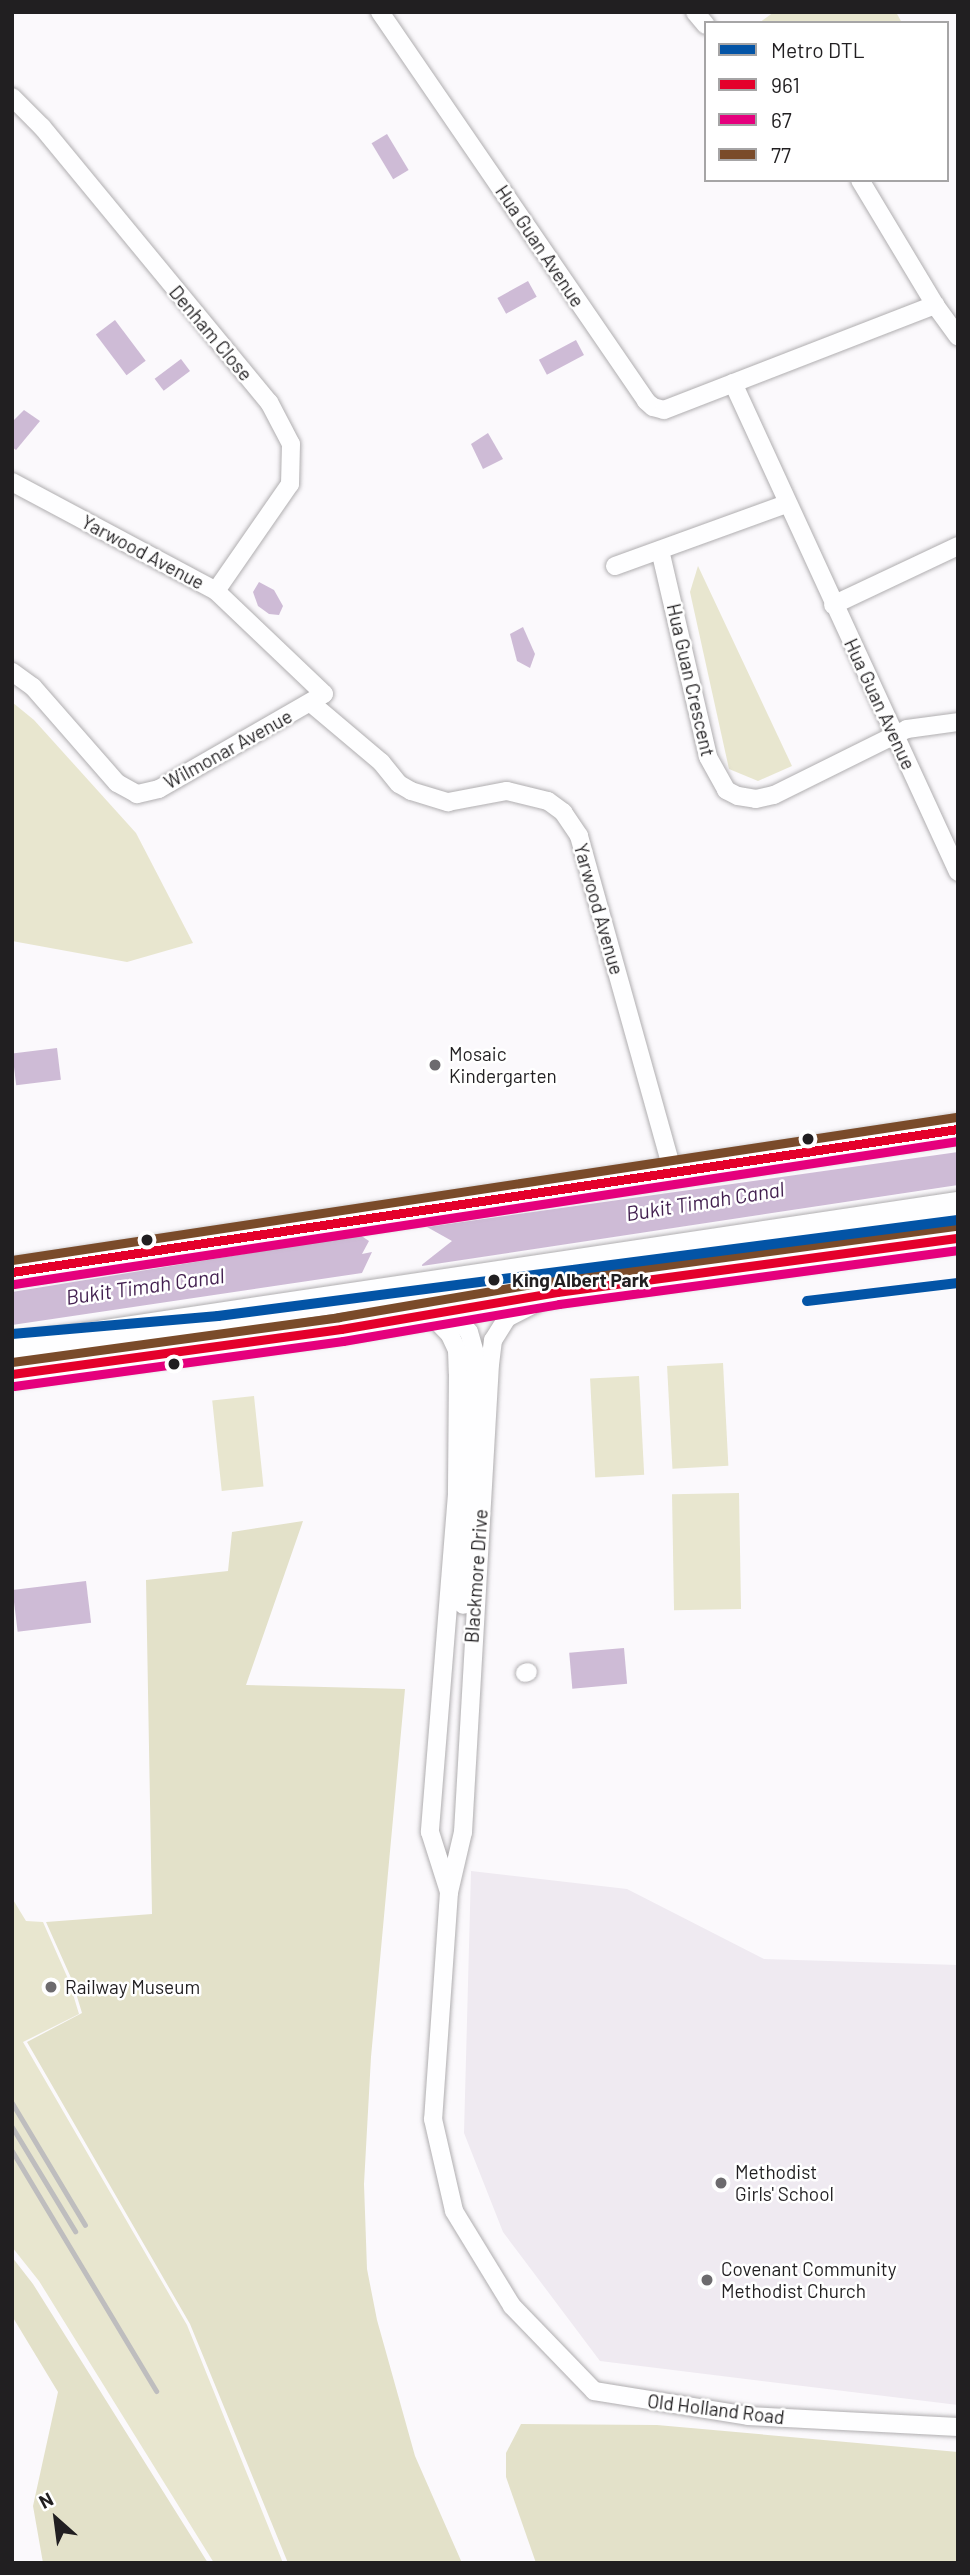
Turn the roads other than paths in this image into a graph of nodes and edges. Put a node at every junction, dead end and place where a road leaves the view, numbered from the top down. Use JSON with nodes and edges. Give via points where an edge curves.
{"nodes":[{"id":1,"x":380,"y":12,"type":"edge"},
{"id":2,"x":12,"y":96,"type":"edge"},
{"id":3,"x":861,"y":182,"type":"edge"},
{"id":4,"x":935,"y":306,"type":"junction"},
{"id":5,"x":958,"y":337,"type":"edge"},
{"id":6,"x":733,"y":383,"type":"junction"},
{"id":7,"x":12,"y":482,"type":"edge"},
{"id":8,"x":786,"y":504,"type":"junction"},
{"id":9,"x":958,"y":546,"type":"edge"},
{"id":10,"x":660,"y":550,"type":"junction"},
{"id":11,"x":615,"y":566,"type":"dead end"},
{"id":12,"x":216,"y":591,"type":"junction"},
{"id":13,"x":834,"y":605,"type":"junction"},
{"id":14,"x":12,"y":672,"type":"edge"},
{"id":15,"x":318,"y":699,"type":"junction"},
{"id":16,"x":958,"y":722,"type":"edge"},
{"id":17,"x":894,"y":734,"type":"junction"},
{"id":18,"x":958,"y":872,"type":"edge"},
{"id":19,"x":958,"y":1129,"type":"edge"},
{"id":20,"x":673,"y":1171,"type":"junction"},
{"id":21,"x":958,"y":1206,"type":"edge"},
{"id":22,"x":958,"y":1238,"type":"edge"},
{"id":23,"x":668,"y":1249,"type":"junction"},
{"id":24,"x":12,"y":1272,"type":"edge"},
{"id":25,"x":702,"y":1273,"type":"junction"},
{"id":26,"x":556,"y":1292,"type":"junction"},
{"id":27,"x":440,"y":1312,"type":"junction"},
{"id":28,"x":15,"y":1347,"type":"edge"},
{"id":29,"x":12,"y":1374,"type":"edge"},
{"id":30,"x":449,"y":1892,"type":"junction"},
{"id":31,"x":512,"y":2306,"type":"joint"},
{"id":32,"x":958,"y":2427,"type":"edge"}],
"edges":[{"from":1,"to":6,"type":"street","name":"Hua Guan Avenue","via":[[646,401],[664,410]]},
{"from":2,"to":12,"type":"street","name":"Denham Close","via":[[269,402],[291,444],[290,484]]},
{"from":3,"to":4,"type":"street"},
{"from":4,"to":5,"type":"street"},
{"from":4,"to":6,"type":"street","name":"Hua Guan Avenue"},
{"from":6,"to":8,"type":"street","name":"Hua Guan Avenue"},
{"from":7,"to":12,"type":"street","name":"Yarwood Avenue"},
{"from":8,"to":10,"type":"street"},
{"from":8,"to":13,"type":"street","name":"Hua Guan Avenue"},
{"from":9,"to":13,"type":"street"},
{"from":10,"to":11,"type":"street"},
{"from":10,"to":17,"type":"street","name":"Hua Guan Crescent","via":[[708,757],[726,790],[756,799],[774,796]]},
{"from":12,"to":15,"type":"street","name":"Yarwood Avenue"},
{"from":13,"to":17,"type":"street","name":"Hua Guan Avenue"},
{"from":14,"to":15,"type":"street","name":"Wilmonar Avenue","via":[[33,687],[117,783],[137,794],[159,789]]},
{"from":15,"to":20,"type":"street","name":"Yarwood Avenue","via":[[399,784],[427,798],[448,803],[507,791],[548,801],[563,812],[579,836]]},
{"from":16,"to":17,"type":"street"},
{"from":17,"to":18,"type":"street","name":"Hua Guan Avenue"},
{"from":19,"to":20,"type":"highway"},
{"from":20,"to":24,"type":"highway"},
{"from":21,"to":23,"type":"highway"},
{"from":22,"to":25,"type":"highway"},
{"from":23,"to":25,"type":"highway","via":[[689,1269]]},
{"from":23,"to":28,"type":"highway"},
{"from":25,"to":26,"type":"highway"},
{"from":26,"to":27,"type":"highway"},
{"from":26,"to":30,"type":"street","name":"Blackmore Drive","via":[[507,1318],[493,1340],[463,1832]]},
{"from":27,"to":29,"type":"highway"},
{"from":27,"to":30,"type":"street","via":[[470,1332],[475,1353]]},
{"from":30,"to":31,"type":"street","name":"Blackmore Drive","via":[[433,2119],[454,2211]]},
{"from":31,"to":32,"type":"street","name":"Old Holland Road","via":[[594,2391],[748,2416]]}]}
